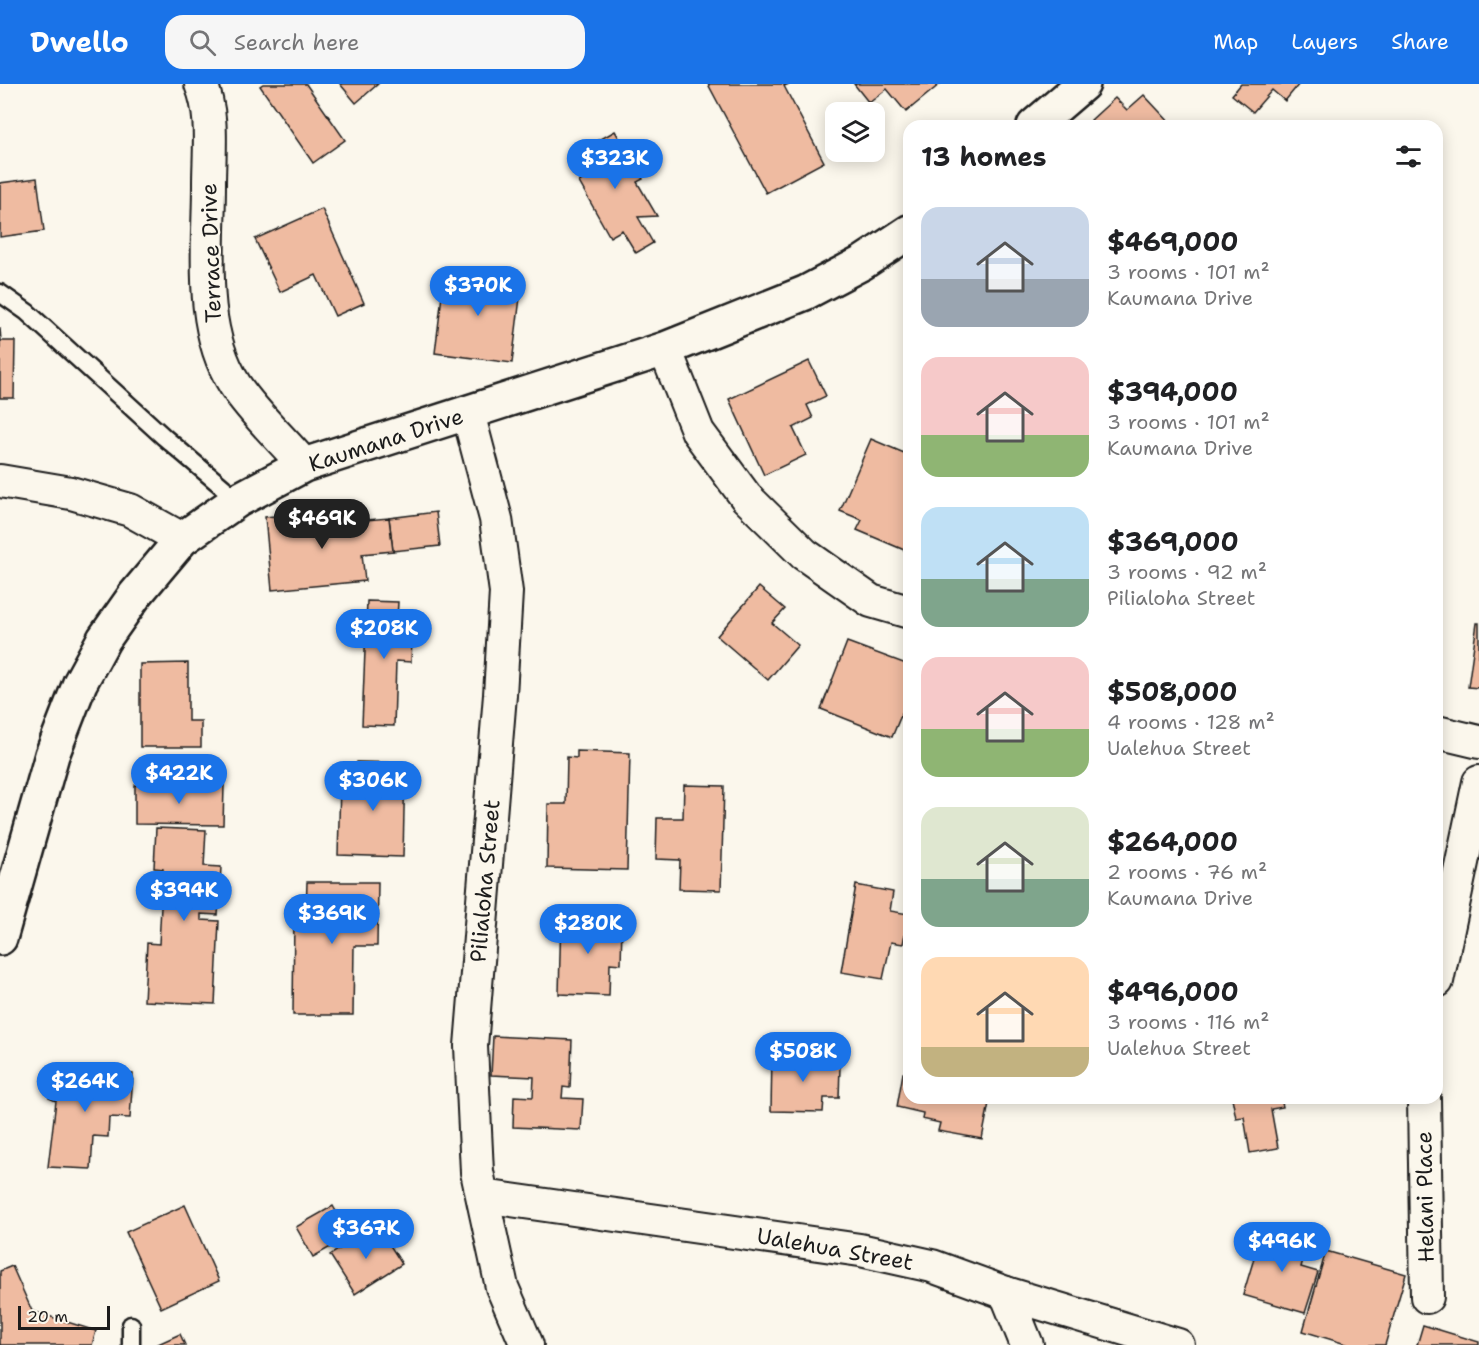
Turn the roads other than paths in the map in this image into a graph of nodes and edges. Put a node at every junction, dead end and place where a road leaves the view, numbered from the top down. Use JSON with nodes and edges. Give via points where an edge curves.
{"nodes":[{"id":1,"x":201,"y":84,"type":"edge"},
{"id":2,"x":1083,"y":84,"type":"edge"},
{"id":3,"x":1041,"y":120,"type":"edge"},
{"id":4,"x":903,"y":236,"type":"edge"},
{"id":5,"x":0,"y":293,"type":"edge"},
{"id":6,"x":665,"y":349,"type":"junction"},
{"id":7,"x":468,"y":413,"type":"junction"},
{"id":8,"x":304,"y":465,"type":"junction"},
{"id":9,"x":0,"y":481,"type":"edge"},
{"id":10,"x":238,"y":500,"type":"junction"},
{"id":11,"x":182,"y":539,"type":"junction"},
{"id":12,"x":903,"y":610,"type":"edge"},
{"id":13,"x":1443,"y":733,"type":"edge"},
{"id":14,"x":1479,"y":742,"type":"edge"},
{"id":15,"x":1479,"y":782,"type":"edge"},
{"id":16,"x":0,"y":938,"type":"edge"},
{"id":17,"x":1443,"y":953,"type":"edge"},
{"id":18,"x":1424,"y":1104,"type":"edge"},
{"id":19,"x":483,"y":1196,"type":"junction"},
{"id":20,"x":1006,"y":1293,"type":"junction"},
{"id":21,"x":1427,"y":1297,"type":"dead end"},
{"id":22,"x":131,"y":1325,"type":"dead end"},
{"id":23,"x":131,"y":1345,"type":"edge"},
{"id":24,"x":527,"y":1345,"type":"edge"},
{"id":25,"x":1027,"y":1345,"type":"edge"},
{"id":26,"x":1178,"y":1345,"type":"edge"}],
"edges":[{"from":1,"to":8,"type":"street","name":"Terrace Drive","via":[[209,114],[212,327],[221,358],[236,386]]},
{"from":2,"to":3,"type":"street"},
{"from":4,"to":6,"type":"street","name":"Kaumana Drive","via":[[804,293]]},
{"from":5,"to":10,"type":"lane","via":[[27,312]]},
{"from":6,"to":7,"type":"street","name":"Kaumana Drive"},
{"from":6,"to":12,"type":"street","via":[[698,432],[746,497],[804,554],[871,601]]},
{"from":7,"to":8,"type":"street","name":"Kaumana Drive"},
{"from":7,"to":19,"type":"street","name":"Pilialoha Street","via":[[496,519],[506,592],[471,1046],[477,1172]]},
{"from":8,"to":10,"type":"street","name":"Kaumana Drive"},
{"from":9,"to":11,"type":"street","via":[[71,493],[130,510]]},
{"from":10,"to":11,"type":"street","name":"Kaumana Drive"},
{"from":11,"to":16,"type":"street","name":"Kaumana Drive","via":[[104,639],[80,683],[52,755]]},
{"from":13,"to":14,"type":"street"},
{"from":15,"to":17,"type":"street"},
{"from":18,"to":21,"type":"street","name":"Helani Place"},
{"from":19,"to":20,"type":"street","name":"Ualehua Street","via":[[860,1250],[932,1266]]},
{"from":19,"to":24,"type":"street","name":"Pilialoha Street","via":[[502,1287]]},
{"from":20,"to":25,"type":"street"},
{"from":20,"to":26,"type":"street","name":"Ualehua Street"},
{"from":22,"to":23,"type":"lane"}]}
